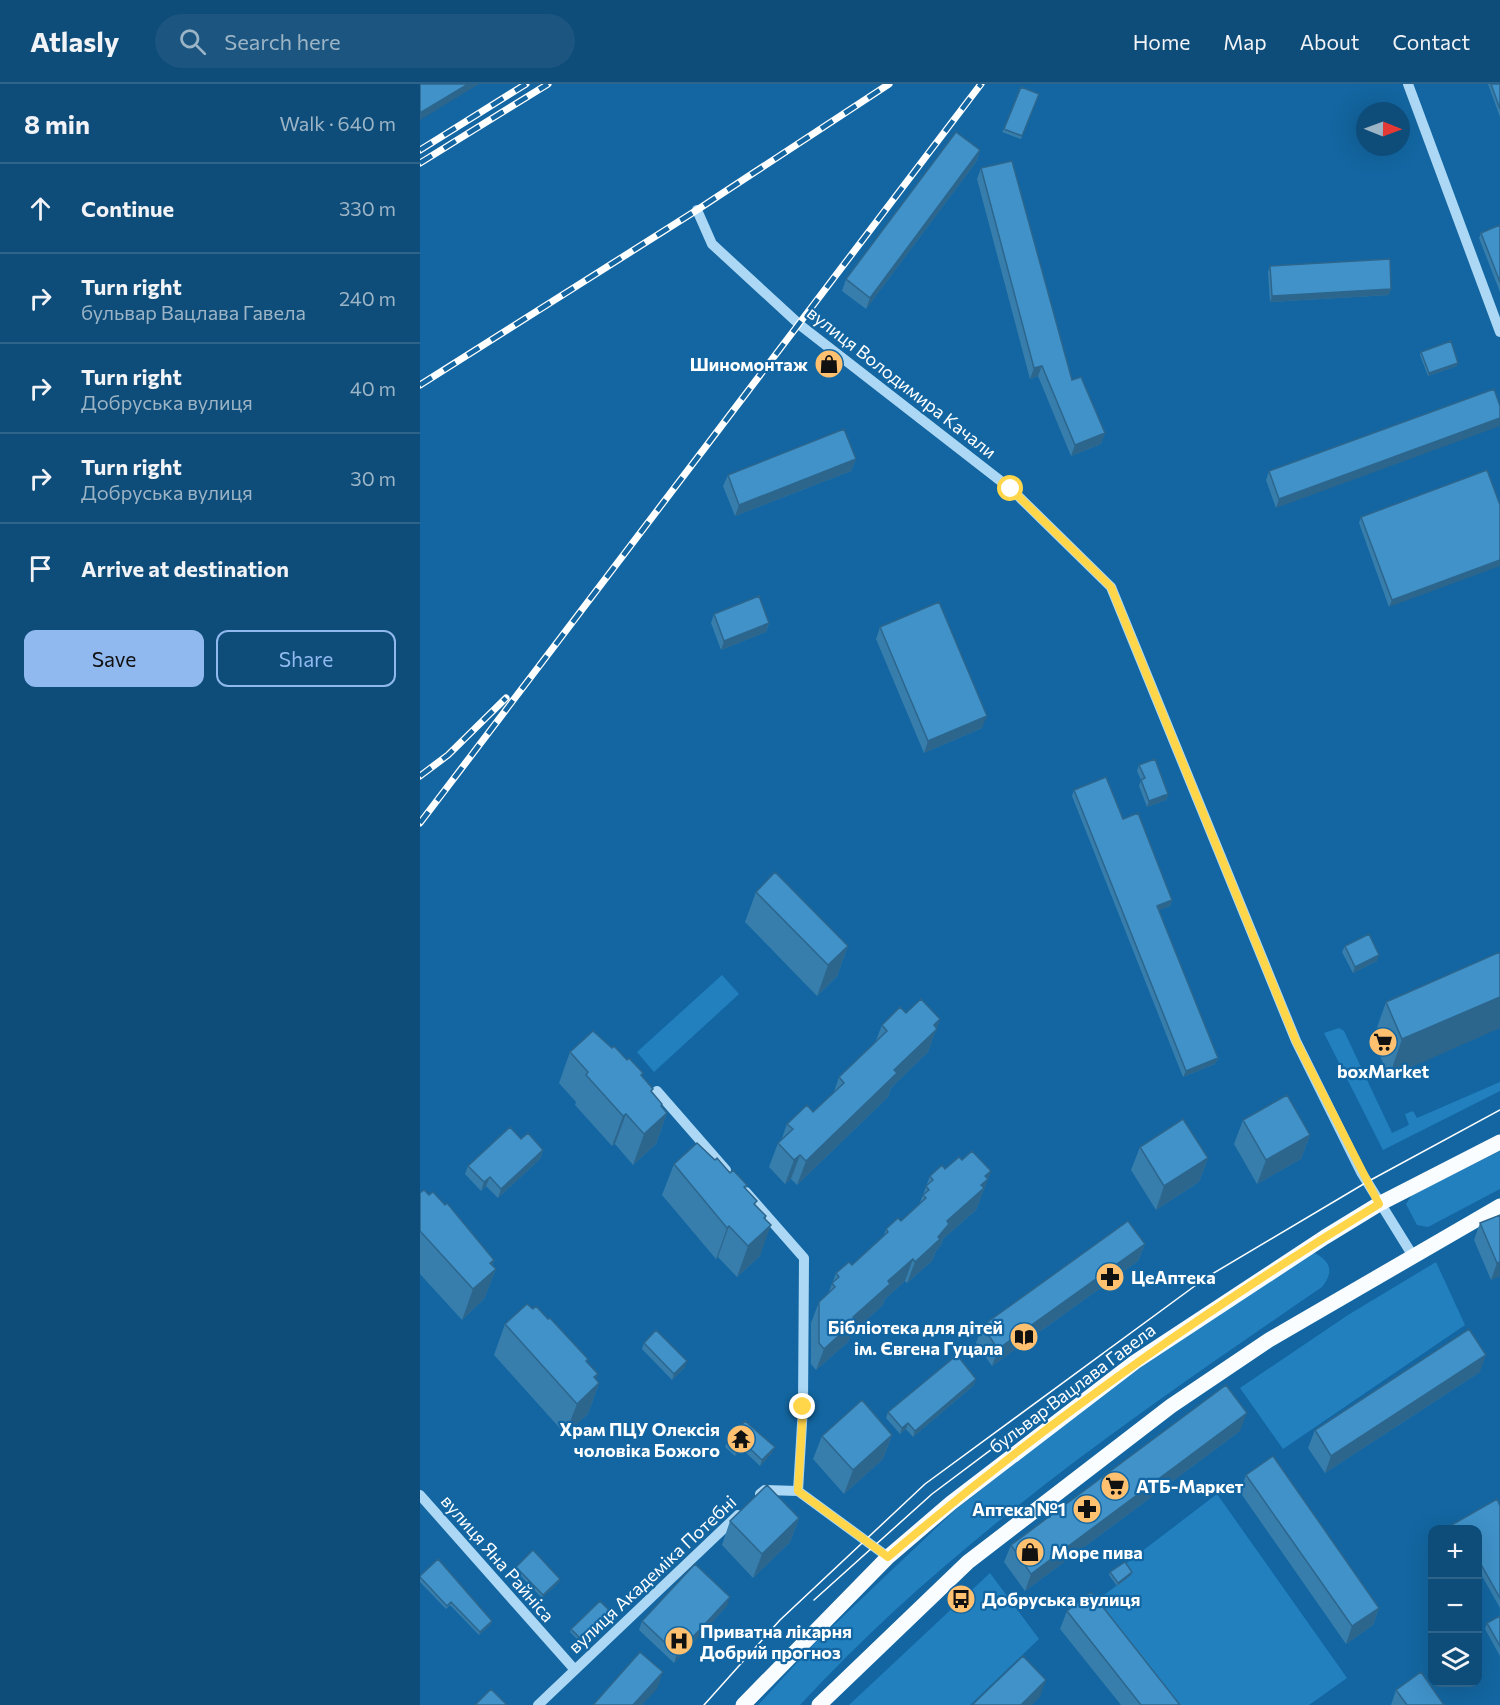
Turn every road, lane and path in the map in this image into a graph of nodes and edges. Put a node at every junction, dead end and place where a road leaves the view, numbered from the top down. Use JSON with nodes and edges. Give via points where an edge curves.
{"nodes":[{"id":1,"x":1408,"y":84,"type":"edge"},
{"id":2,"x":697,"y":210,"type":"dead end"},
{"id":3,"x":1500,"y":332,"type":"edge"},
{"id":4,"x":657,"y":1091,"type":"dead end"},
{"id":5,"x":1500,"y":1142,"type":"edge"},
{"id":6,"x":734,"y":1178,"type":"edge"},
{"id":7,"x":741,"y":1187,"type":"edge"},
{"id":8,"x":1379,"y":1204,"type":"junction"},
{"id":9,"x":1500,"y":1206,"type":"edge"},
{"id":10,"x":1413,"y":1256,"type":"junction"},
{"id":11,"x":798,"y":1491,"type":"junction"},
{"id":12,"x":420,"y":1495,"type":"edge"},
{"id":13,"x":888,"y":1557,"type":"junction"},
{"id":14,"x":574,"y":1670,"type":"junction"},
{"id":15,"x":538,"y":1705,"type":"edge"},
{"id":16,"x":743,"y":1705,"type":"edge"},
{"id":17,"x":819,"y":1705,"type":"edge"}],
"edges":[{"from":1,"to":3,"type":"street"},
{"from":2,"to":8,"type":"street","name":"вулиця Володимира Качали","via":[[712,244],[800,325],[1011,489],[1111,587],[1296,1041]]},
{"from":4,"to":6,"type":"street"},
{"from":5,"to":8,"type":"main road","name":"бульвар Вацлава Гавела"},
{"from":7,"to":11,"type":"street","via":[[804,1258]]},
{"from":8,"to":10,"type":"street","name":"вулиця Володимира Качали"},
{"from":8,"to":13,"type":"main road","name":"бульвар Вацлава Гавела","via":[[1280,1264],[1135,1362],[951,1503]]},
{"from":9,"to":10,"type":"main road"},
{"from":10,"to":17,"type":"main road","via":[[1269,1340],[1171,1406],[968,1562]]},
{"from":11,"to":13,"type":"street"},
{"from":11,"to":14,"type":"street","name":"вулиця Академіка Потебні","via":[[765,1490]]},
{"from":12,"to":14,"type":"street","name":"вулиця Яна Райніса"},
{"from":13,"to":16,"type":"main road","name":"бульвар Вацлава Гавела"},
{"from":14,"to":15,"type":"street","name":"вулиця Академіка Потебні"}]}
